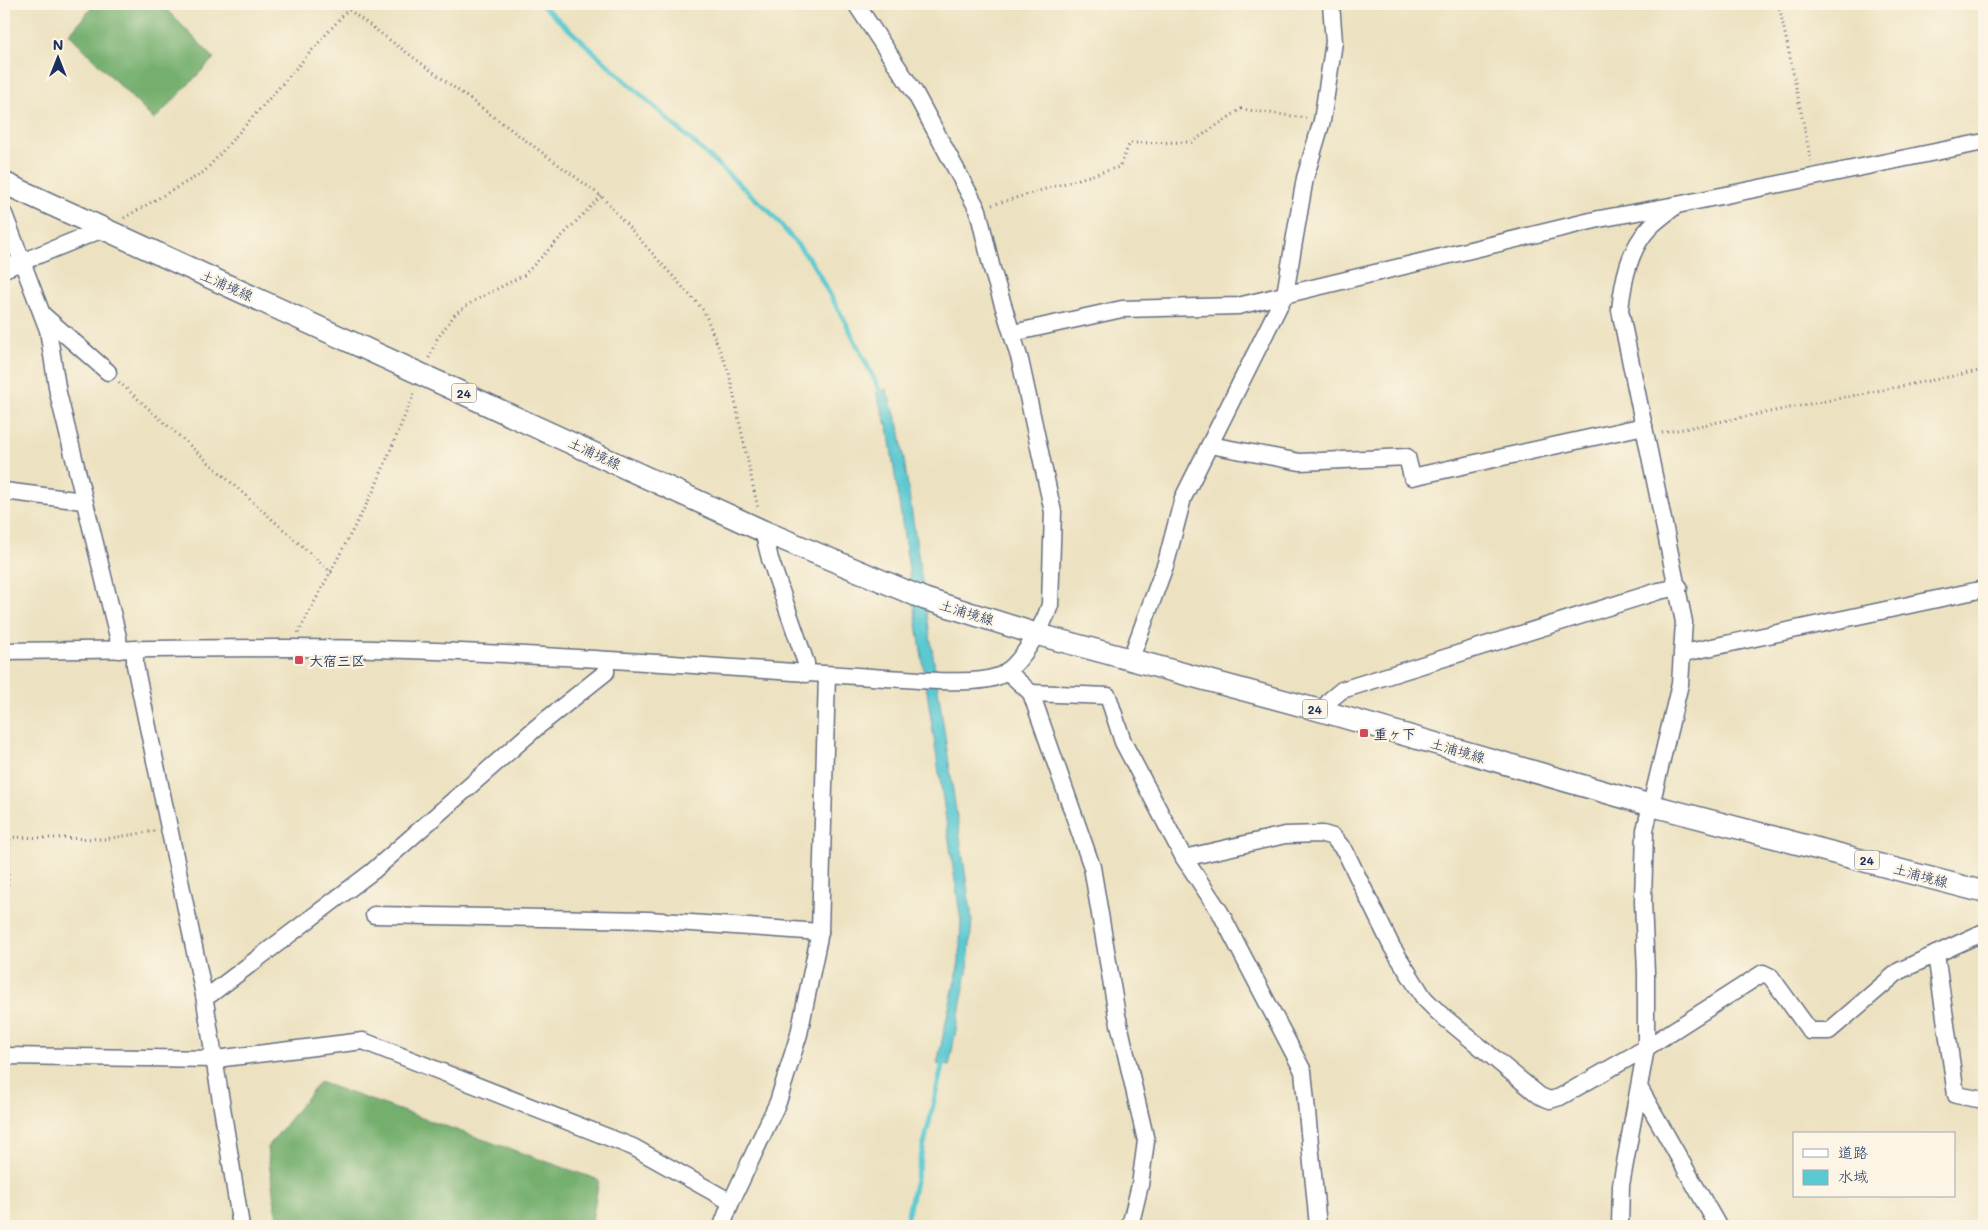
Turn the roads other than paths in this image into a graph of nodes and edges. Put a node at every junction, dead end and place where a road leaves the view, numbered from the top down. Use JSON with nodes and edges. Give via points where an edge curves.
{"nodes":[{"id":1,"x":856,"y":4,"type":"edge"},
{"id":2,"x":1331,"y":4,"type":"edge"},
{"id":3,"x":1984,"y":142,"type":"edge"},
{"id":4,"x":4,"y":183,"type":"edge"},
{"id":5,"x":1677,"y":204,"type":"junction"},
{"id":6,"x":4,"y":214,"type":"edge"},
{"id":7,"x":103,"y":229,"type":"junction"},
{"id":8,"x":20,"y":262,"type":"junction"},
{"id":9,"x":4,"y":269,"type":"edge"},
{"id":10,"x":1285,"y":294,"type":"junction"},
{"id":11,"x":42,"y":314,"type":"junction"},
{"id":12,"x":1013,"y":333,"type":"junction"},
{"id":13,"x":108,"y":372,"type":"road end"},
{"id":14,"x":1645,"y":431,"type":"junction"},
{"id":15,"x":1210,"y":445,"type":"junction"},
{"id":16,"x":4,"y":491,"type":"edge"},
{"id":17,"x":83,"y":501,"type":"junction"},
{"id":18,"x":763,"y":531,"type":"junction"},
{"id":19,"x":1678,"y":587,"type":"junction"},
{"id":20,"x":1984,"y":589,"type":"edge"},
{"id":21,"x":1036,"y":634,"type":"junction"},
{"id":22,"x":127,"y":650,"type":"junction"},
{"id":23,"x":4,"y":651,"type":"edge"},
{"id":24,"x":1684,"y":653,"type":"junction"},
{"id":25,"x":1131,"y":658,"type":"junction"},
{"id":26,"x":606,"y":661,"type":"junction"},
{"id":27,"x":1007,"y":671,"type":"junction"},
{"id":28,"x":806,"y":674,"type":"junction"},
{"id":29,"x":828,"y":675,"type":"junction"},
{"id":30,"x":1032,"y":694,"type":"junction"},
{"id":31,"x":1322,"y":711,"type":"junction"},
{"id":32,"x":1650,"y":805,"type":"junction"},
{"id":33,"x":1184,"y":858,"type":"junction"},
{"id":34,"x":1984,"y":892,"type":"edge"},
{"id":35,"x":374,"y":916,"type":"dead end"},
{"id":36,"x":820,"y":932,"type":"junction"},
{"id":37,"x":1984,"y":932,"type":"edge"},
{"id":38,"x":1936,"y":954,"type":"junction"},
{"id":39,"x":204,"y":995,"type":"junction"},
{"id":40,"x":1646,"y":1048,"type":"junction"},
{"id":41,"x":4,"y":1056,"type":"edge"},
{"id":42,"x":216,"y":1059,"type":"junction"},
{"id":43,"x":1640,"y":1089,"type":"junction"},
{"id":44,"x":1984,"y":1100,"type":"edge"},
{"id":45,"x":731,"y":1202,"type":"junction"},
{"id":46,"x":241,"y":1226,"type":"edge"},
{"id":47,"x":722,"y":1226,"type":"edge"},
{"id":48,"x":1130,"y":1226,"type":"edge"},
{"id":49,"x":1318,"y":1226,"type":"edge"},
{"id":50,"x":1620,"y":1226,"type":"edge"},
{"id":51,"x":1718,"y":1226,"type":"edge"}],
"edges":[{"from":1,"to":12,"type":"street","via":[[915,93],[978,210],[992,269]]},
{"from":2,"to":10,"type":"street","via":[[1334,42],[1322,122],[1305,178]]},
{"from":3,"to":5,"type":"street"},
{"from":4,"to":7,"type":"main road","name":"土浦境線","number":"24"},
{"from":5,"to":10,"type":"street"},
{"from":5,"to":14,"type":"street","via":[[1649,227],[1637,244],[1624,279],[1620,310]]},
{"from":6,"to":8,"type":"street"},
{"from":7,"to":8,"type":"street"},
{"from":7,"to":18,"type":"main road","name":"土浦境線","number":"24"},
{"from":8,"to":9,"type":"street"},
{"from":8,"to":11,"type":"street"},
{"from":10,"to":12,"type":"street","via":[[1238,306],[1122,309]]},
{"from":10,"to":15,"type":"street"},
{"from":11,"to":13,"type":"street"},
{"from":11,"to":17,"type":"street"},
{"from":12,"to":21,"type":"street","via":[[1053,512],[1050,605]]},
{"from":14,"to":15,"type":"street","via":[[1412,477],[1407,457],[1300,462]]},
{"from":14,"to":19,"type":"street"},
{"from":15,"to":25,"type":"street","via":[[1182,498],[1166,563]]},
{"from":16,"to":17,"type":"street"},
{"from":17,"to":22,"type":"street","via":[[118,637]]},
{"from":18,"to":21,"type":"main road","name":"土浦境線","number":"24","via":[[925,599]]},
{"from":18,"to":28,"type":"street","via":[[806,664]]},
{"from":19,"to":24,"type":"street","via":[[1684,622]]},
{"from":19,"to":31,"type":"street","via":[[1342,690]]},
{"from":20,"to":24,"type":"street"},
{"from":21,"to":25,"type":"main road","name":"土浦境線","number":"24"},
{"from":21,"to":27,"type":"street"},
{"from":22,"to":23,"type":"street"},
{"from":22,"to":26,"type":"street","via":[[377,649]]},
{"from":22,"to":39,"type":"street","via":[[135,665]]},
{"from":24,"to":32,"type":"street","via":[[1680,684]]},
{"from":25,"to":31,"type":"main road","name":"土浦境線","number":"24"},
{"from":26,"to":28,"type":"street"},
{"from":26,"to":39,"type":"street","via":[[606,672],[537,727],[374,871],[211,994]]},
{"from":27,"to":29,"type":"street","via":[[993,678],[972,681]]},
{"from":27,"to":30,"type":"street"},
{"from":28,"to":29,"type":"street"},
{"from":29,"to":36,"type":"street"},
{"from":30,"to":33,"type":"street","via":[[1108,696],[1123,742]]},
{"from":30,"to":48,"type":"street","via":[[1092,867],[1117,1015],[1146,1141]]},
{"from":31,"to":32,"type":"main road","name":"土浦境線","number":"24"},
{"from":32,"to":34,"type":"main road","name":"土浦境線","number":"24"},
{"from":32,"to":40,"type":"street","via":[[1642,870]]},
{"from":33,"to":40,"type":"street","via":[[1285,835],[1323,834],[1333,837],[1344,851],[1392,947],[1424,998],[1540,1096],[1550,1100],[1560,1097]]},
{"from":33,"to":49,"type":"street","via":[[1220,912],[1303,1071]]},
{"from":35,"to":36,"type":"street","via":[[648,920]]},
{"from":36,"to":45,"type":"street","via":[[799,1034],[778,1102]]},
{"from":37,"to":38,"type":"street"},
{"from":38,"to":40,"type":"street","via":[[1899,970],[1829,1031],[1810,1031],[1771,977],[1763,972]]},
{"from":38,"to":44,"type":"street","via":[[1956,1095]]},
{"from":39,"to":42,"type":"street"},
{"from":40,"to":43,"type":"street"},
{"from":41,"to":42,"type":"street"},
{"from":42,"to":45,"type":"street","via":[[363,1041],[633,1147]]},
{"from":42,"to":46,"type":"street"},
{"from":43,"to":50,"type":"street","via":[[1621,1185]]},
{"from":43,"to":51,"type":"street"},
{"from":45,"to":47,"type":"street"}]}
